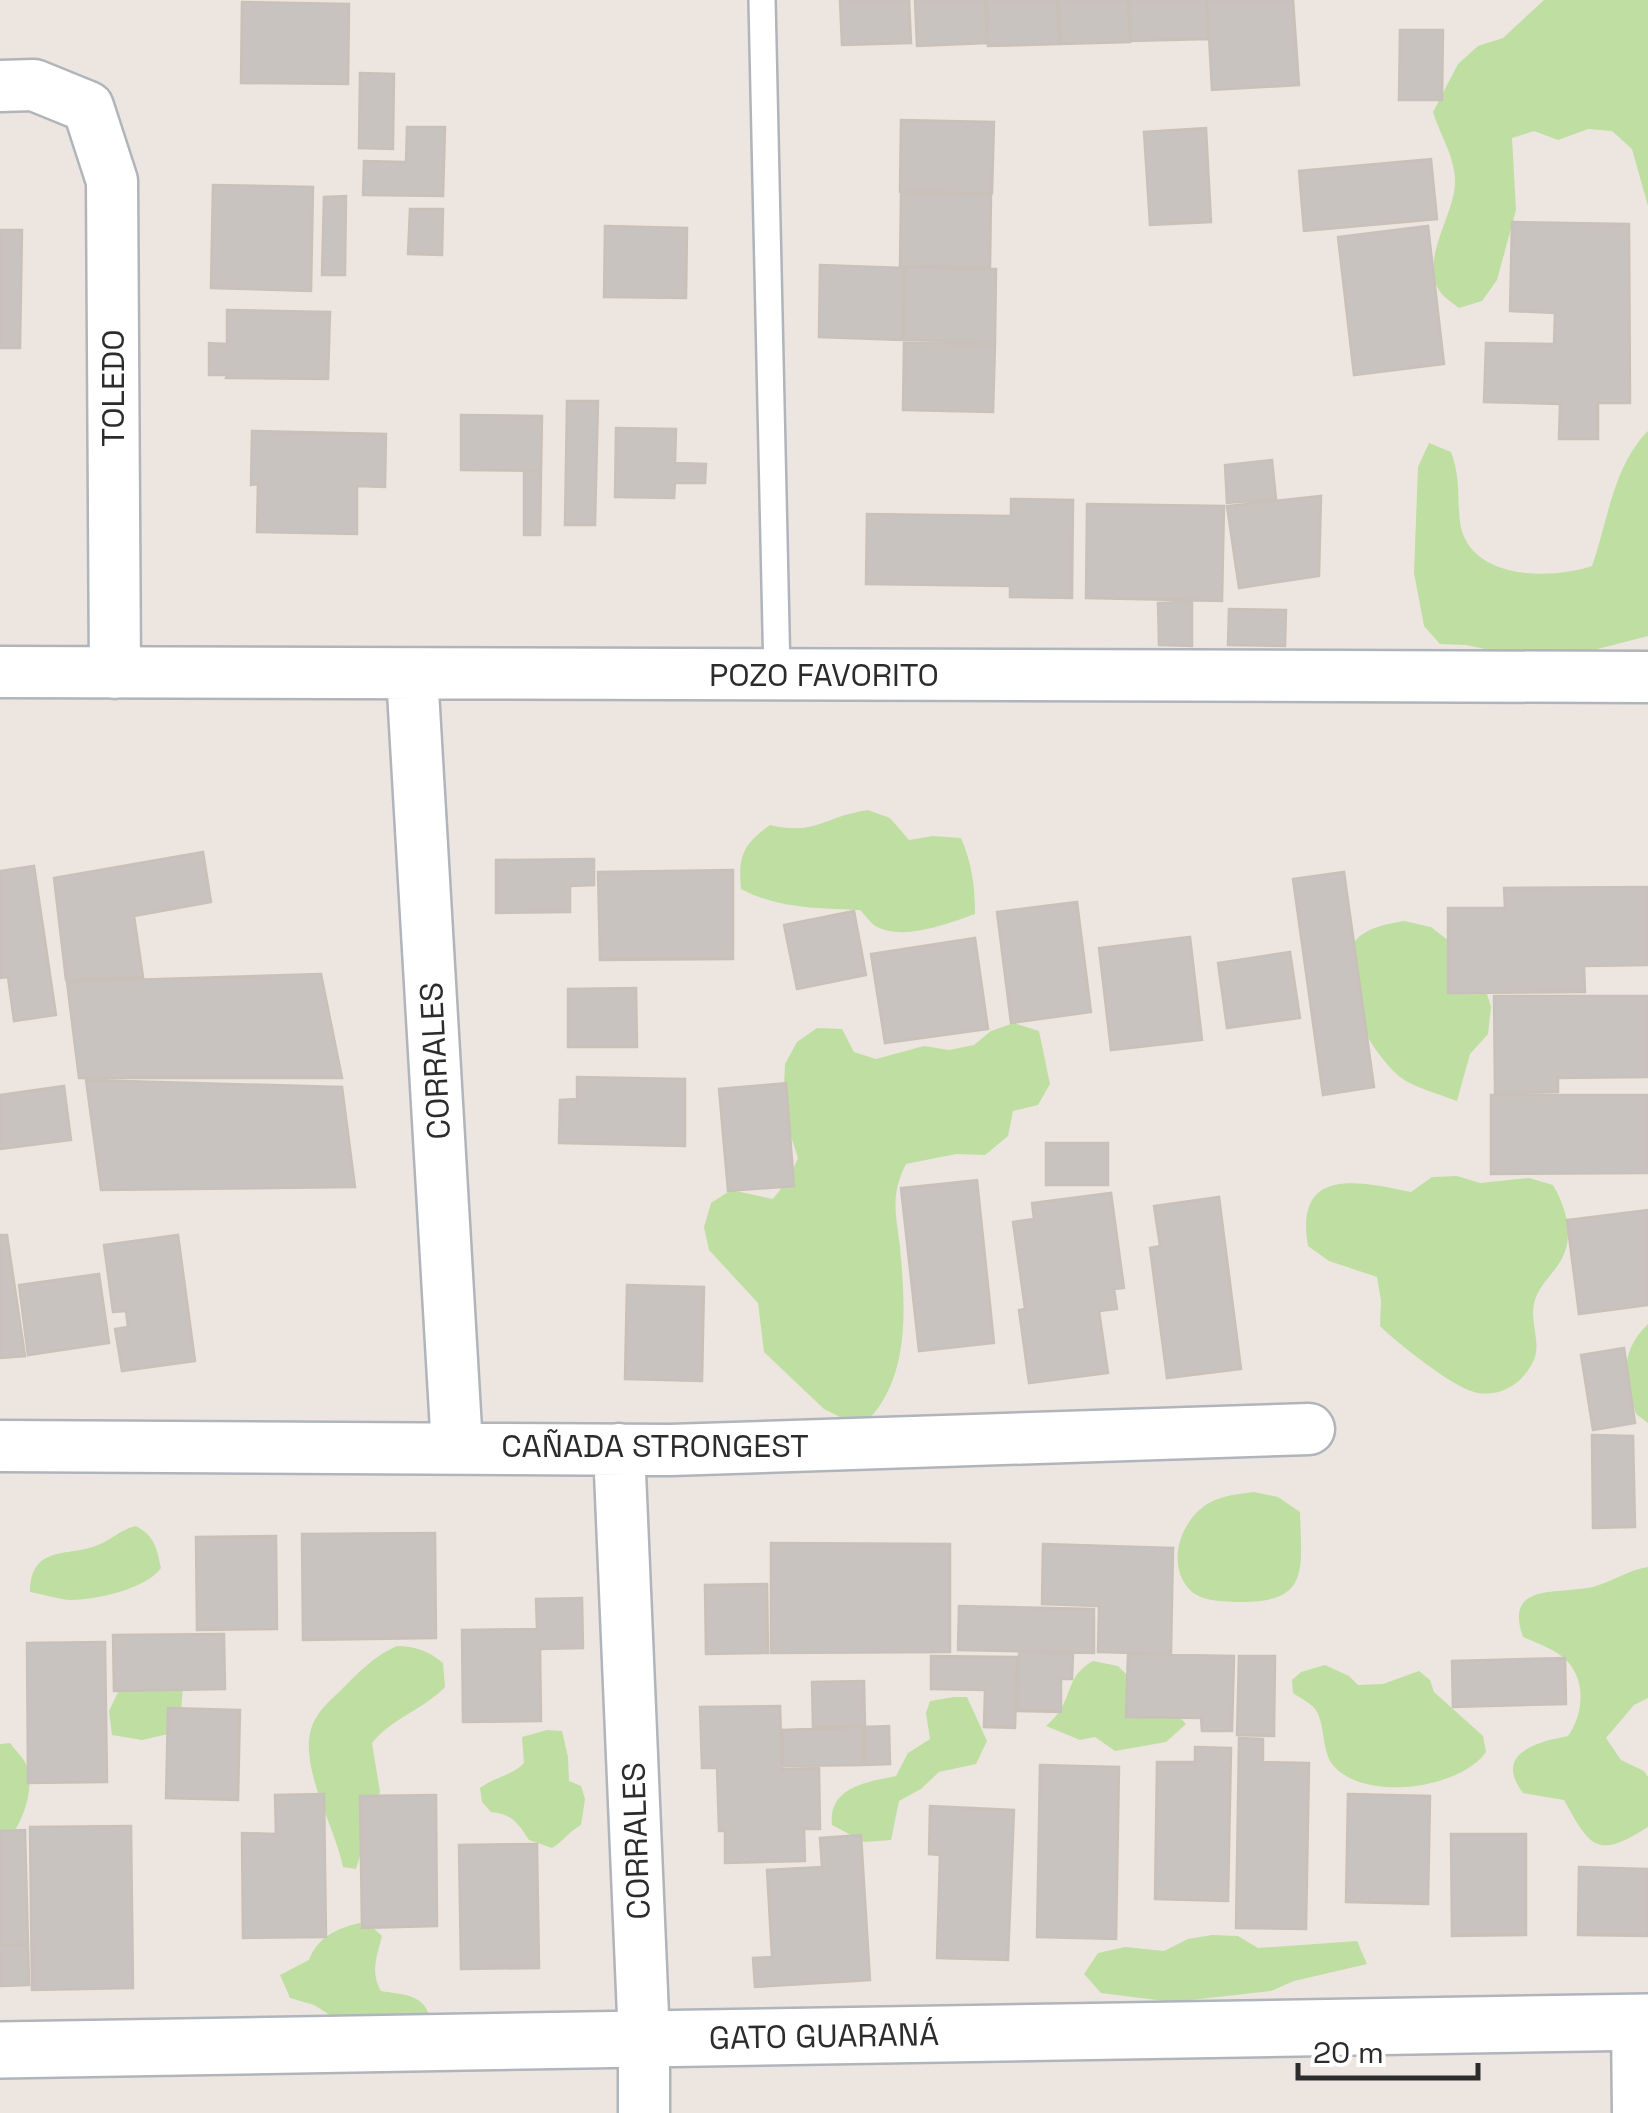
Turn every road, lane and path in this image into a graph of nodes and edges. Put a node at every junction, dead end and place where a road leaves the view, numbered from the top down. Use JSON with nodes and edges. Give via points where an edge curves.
{"nodes":[{"id":1,"x":762,"y":0,"type":"edge"},
{"id":2,"x":0,"y":86,"type":"edge"},
{"id":3,"x":0,"y":672,"type":"edge"},
{"id":4,"x":115,"y":673,"type":"junction"},
{"id":5,"x":412,"y":674,"type":"junction"},
{"id":6,"x":777,"y":675,"type":"junction"},
{"id":7,"x":1648,"y":676,"type":"edge"},
{"id":8,"x":1309,"y":1429,"type":"dead end"},
{"id":9,"x":0,"y":1446,"type":"edge"},
{"id":10,"x":457,"y":1447,"type":"junction"},
{"id":11,"x":619,"y":1449,"type":"junction"},
{"id":12,"x":1643,"y":2022,"type":"edge"},
{"id":13,"x":644,"y":2040,"type":"junction"},
{"id":14,"x":0,"y":2050,"type":"edge"},
{"id":15,"x":644,"y":2113,"type":"edge"},
{"id":16,"x":1638,"y":2113,"type":"edge"}],
"edges":[{"from":1,"to":6,"type":"lane"},
{"from":2,"to":4,"type":"street","name":"TOLEDO","via":[[34,85],[88,107],[112,181]]},
{"from":3,"to":4,"type":"street","name":"POZO FAVORITO"},
{"from":4,"to":5,"type":"street","name":"POZO FAVORITO"},
{"from":5,"to":6,"type":"street","name":"POZO FAVORITO"},
{"from":5,"to":10,"type":"street","name":"CORRALES"},
{"from":6,"to":7,"type":"street","name":"POZO FAVORITO"},
{"from":8,"to":11,"type":"street","name":"CAÑADA STRONGEST"},
{"from":9,"to":10,"type":"street","name":"CAÑADA STRONGEST"},
{"from":10,"to":11,"type":"street","name":"CAÑADA STRONGEST"},
{"from":11,"to":13,"type":"street","name":"CORRALES"},
{"from":12,"to":13,"type":"street","name":"GATO GUARANÁ"},
{"from":12,"to":16,"type":"street"},
{"from":13,"to":14,"type":"street","name":"GATO GUARANÁ"},
{"from":13,"to":15,"type":"street","name":"CORRALES"}]}
